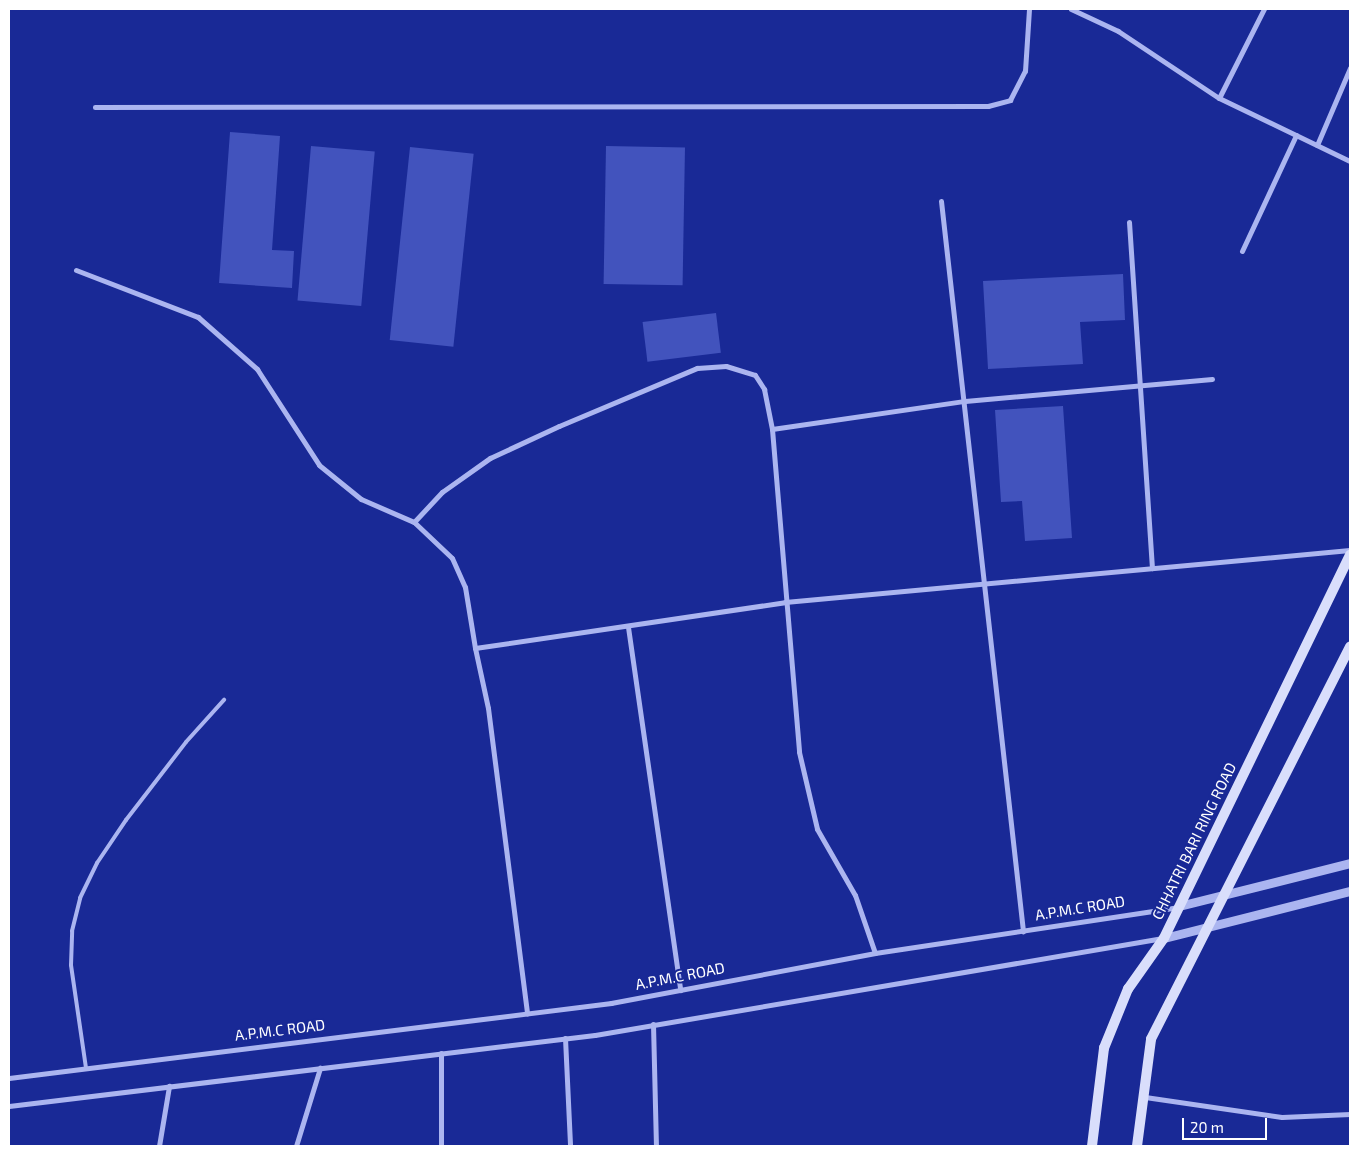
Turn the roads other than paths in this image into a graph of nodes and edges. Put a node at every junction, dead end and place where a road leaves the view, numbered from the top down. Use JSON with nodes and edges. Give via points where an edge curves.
{"nodes":[{"id":1,"x":1029,"y":9,"type":"edge"},
{"id":2,"x":1071,"y":9,"type":"edge"},
{"id":3,"x":1264,"y":9,"type":"edge"},
{"id":4,"x":1350,"y":68,"type":"edge"},
{"id":5,"x":1219,"y":98,"type":"junction"},
{"id":6,"x":95,"y":107,"type":"dead end"},
{"id":7,"x":1296,"y":135,"type":"junction"},
{"id":8,"x":1317,"y":145,"type":"junction"},
{"id":9,"x":1350,"y":161,"type":"edge"},
{"id":10,"x":940,"y":201,"type":"dead end"},
{"id":11,"x":1129,"y":222,"type":"dead end"},
{"id":12,"x":1242,"y":251,"type":"dead end"},
{"id":13,"x":76,"y":270,"type":"dead end"},
{"id":14,"x":1212,"y":379,"type":"dead end"},
{"id":15,"x":1140,"y":384,"type":"junction"},
{"id":16,"x":966,"y":401,"type":"junction"},
{"id":17,"x":772,"y":429,"type":"junction"},
{"id":18,"x":414,"y":522,"type":"junction"},
{"id":19,"x":1350,"y":550,"type":"edge"},
{"id":20,"x":1350,"y":556,"type":"edge"},
{"id":21,"x":1152,"y":568,"type":"junction"},
{"id":22,"x":986,"y":583,"type":"junction"},
{"id":23,"x":785,"y":602,"type":"junction"},
{"id":24,"x":628,"y":627,"type":"junction"},
{"id":25,"x":1350,"y":647,"type":"edge"},
{"id":26,"x":475,"y":648,"type":"junction"},
{"id":27,"x":224,"y":700,"type":"dead end"},
{"id":28,"x":1350,"y":863,"type":"edge"},
{"id":29,"x":1350,"y":891,"type":"edge"},
{"id":30,"x":1222,"y":895,"type":"junction"},
{"id":31,"x":1179,"y":906,"type":"junction"},
{"id":32,"x":1208,"y":928,"type":"junction"},
{"id":33,"x":1024,"y":931,"type":"junction"},
{"id":34,"x":1164,"y":938,"type":"junction"},
{"id":35,"x":875,"y":953,"type":"junction"},
{"id":36,"x":680,"y":990,"type":"junction"},
{"id":37,"x":527,"y":1014,"type":"junction"},
{"id":38,"x":653,"y":1024,"type":"junction"},
{"id":39,"x":565,"y":1038,"type":"junction"},
{"id":40,"x":441,"y":1053,"type":"junction"},
{"id":41,"x":86,"y":1068,"type":"junction"},
{"id":42,"x":320,"y":1068,"type":"junction"},
{"id":43,"x":9,"y":1078,"type":"edge"},
{"id":44,"x":169,"y":1086,"type":"junction"},
{"id":45,"x":1145,"y":1097,"type":"junction"},
{"id":46,"x":9,"y":1106,"type":"edge"},
{"id":47,"x":1350,"y":1114,"type":"edge"},
{"id":48,"x":159,"y":1146,"type":"edge"},
{"id":49,"x":296,"y":1146,"type":"edge"},
{"id":50,"x":441,"y":1146,"type":"edge"},
{"id":51,"x":570,"y":1146,"type":"edge"},
{"id":52,"x":656,"y":1146,"type":"edge"},
{"id":53,"x":1092,"y":1146,"type":"edge"},
{"id":54,"x":1137,"y":1146,"type":"edge"}],
"edges":[{"from":1,"to":6,"type":"street","via":[[1025,71],[1010,100],[988,106]]},
{"from":2,"to":5,"type":"street","via":[[1118,31]]},
{"from":3,"to":5,"type":"street"},
{"from":4,"to":8,"type":"street"},
{"from":5,"to":7,"type":"street"},
{"from":7,"to":8,"type":"street"},
{"from":7,"to":12,"type":"street"},
{"from":8,"to":9,"type":"street"},
{"from":10,"to":16,"type":"street"},
{"from":11,"to":15,"type":"street"},
{"from":13,"to":18,"type":"street","via":[[198,317],[258,369],[319,465],[360,499]]},
{"from":14,"to":15,"type":"street"},
{"from":15,"to":16,"type":"street"},
{"from":15,"to":21,"type":"street"},
{"from":16,"to":17,"type":"street"},
{"from":16,"to":22,"type":"street"},
{"from":17,"to":18,"type":"street","via":[[764,390],[755,375],[726,366],[697,368],[490,458],[442,492]]},
{"from":17,"to":23,"type":"street"},
{"from":18,"to":26,"type":"street","via":[[452,558],[465,587]]},
{"from":19,"to":21,"type":"street"},
{"from":20,"to":31,"type":"main road","name":"CHHATRI BARI RING ROAD"},
{"from":21,"to":22,"type":"street"},
{"from":22,"to":23,"type":"street"},
{"from":22,"to":33,"type":"street"},
{"from":23,"to":24,"type":"street"},
{"from":23,"to":35,"type":"street","via":[[799,752],[817,829],[855,895]]},
{"from":24,"to":26,"type":"street"},
{"from":24,"to":36,"type":"street"},
{"from":25,"to":30,"type":"main road"},
{"from":26,"to":37,"type":"street","via":[[488,708]]},
{"from":27,"to":41,"type":"lane","via":[[186,742],[126,820],[97,863],[80,898],[72,932],[71,965]]},
{"from":28,"to":30,"type":"street","name":"A.P.M.C ROAD"},
{"from":29,"to":32,"type":"street"},
{"from":30,"to":31,"type":"street","name":"A.P.M.C ROAD"},
{"from":30,"to":32,"type":"main road"},
{"from":31,"to":33,"type":"street","name":"A.P.M.C ROAD"},
{"from":31,"to":34,"type":"main road","name":"CHHATRI BARI RING ROAD"},
{"from":32,"to":34,"type":"street"},
{"from":32,"to":45,"type":"main road","via":[[1151,1039]]},
{"from":33,"to":35,"type":"street","name":"A.P.M.C ROAD"},
{"from":34,"to":38,"type":"street"},
{"from":34,"to":53,"type":"main road","name":"CHHATRI BARI RING ROAD","via":[[1128,989],[1104,1048]]},
{"from":35,"to":36,"type":"street","name":"A.P.M.C ROAD"},
{"from":36,"to":37,"type":"street","name":"A.P.M.C ROAD"},
{"from":37,"to":41,"type":"street","name":"A.P.M.C ROAD"},
{"from":38,"to":39,"type":"street"},
{"from":38,"to":52,"type":"street"},
{"from":39,"to":40,"type":"street"},
{"from":39,"to":51,"type":"street"},
{"from":40,"to":42,"type":"street"},
{"from":40,"to":50,"type":"street"},
{"from":41,"to":43,"type":"street","name":"A.P.M.C ROAD"},
{"from":42,"to":44,"type":"street"},
{"from":42,"to":49,"type":"street"},
{"from":44,"to":46,"type":"street"},
{"from":44,"to":48,"type":"street"},
{"from":45,"to":47,"type":"street","via":[[1282,1117]]},
{"from":45,"to":54,"type":"main road"}]}
